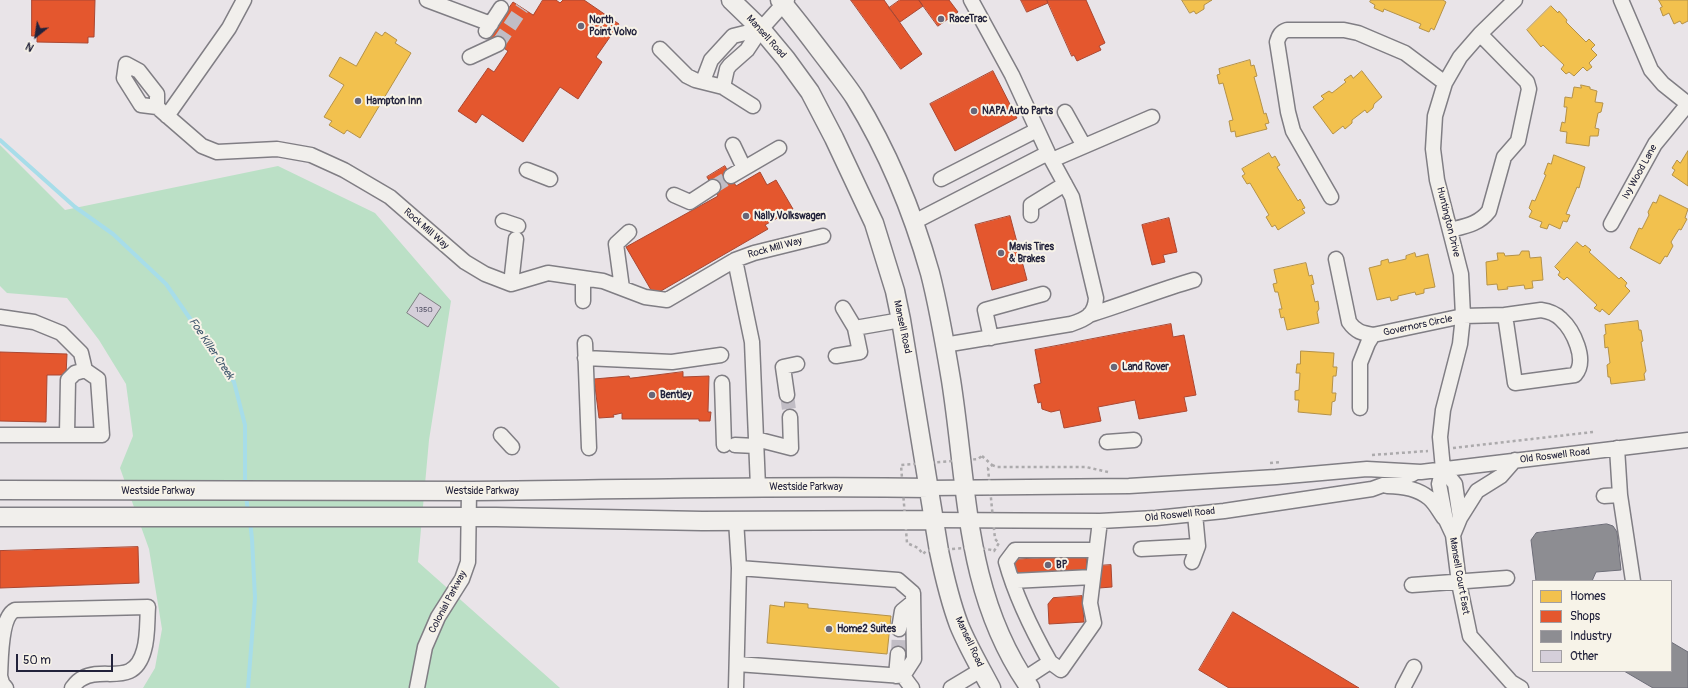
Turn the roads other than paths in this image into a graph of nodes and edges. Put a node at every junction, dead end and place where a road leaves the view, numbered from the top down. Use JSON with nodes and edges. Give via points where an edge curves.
{"nodes":[{"id":1,"x":244,"y":0,"type":"edge"},
{"id":2,"x":427,"y":0,"type":"edge"},
{"id":3,"x":731,"y":0,"type":"edge"},
{"id":4,"x":971,"y":0,"type":"edge"},
{"id":5,"x":1515,"y":0,"type":"edge"},
{"id":6,"x":1621,"y":0,"type":"edge"},
{"id":7,"x":784,"y":1,"type":"edge"},
{"id":8,"x":501,"y":8,"type":"dead end"},
{"id":9,"x":761,"y":29,"type":"junction"},
{"id":10,"x":1480,"y":34,"type":"junction"},
{"id":11,"x":498,"y":44,"type":"tunnel mouth"},
{"id":12,"x":660,"y":49,"type":"dead end"},
{"id":13,"x":470,"y":56,"type":"dead end"},
{"id":14,"x":703,"y":81,"type":"junction"},
{"id":15,"x":1445,"y":83,"type":"junction"},
{"id":16,"x":724,"y":87,"type":"junction"},
{"id":17,"x":1688,"y":104,"type":"edge"},
{"id":18,"x":753,"y":106,"type":"dead end"},
{"id":19,"x":1065,"y":112,"type":"dead end"},
{"id":20,"x":1152,"y":117,"type":"dead end"},
{"id":21,"x":1037,"y":130,"type":"junction"},
{"id":22,"x":733,"y":145,"type":"dead end"},
{"id":23,"x":1084,"y":146,"type":"junction"},
{"id":24,"x":779,"y":148,"type":"dead end"},
{"id":25,"x":1050,"y":157,"type":"junction"},
{"id":26,"x":744,"y":168,"type":"junction"},
{"id":27,"x":527,"y":170,"type":"dead end"},
{"id":28,"x":731,"y":176,"type":"tunnel mouth"},
{"id":29,"x":550,"y":179,"type":"dead end"},
{"id":30,"x":941,"y":179,"type":"dead end"},
{"id":31,"x":1065,"y":184,"type":"junction"},
{"id":32,"x":713,"y":187,"type":"tunnel mouth"},
{"id":33,"x":674,"y":195,"type":"dead end"},
{"id":34,"x":1331,"y":197,"type":"dead end"},
{"id":35,"x":1030,"y":215,"type":"dead end"},
{"id":36,"x":503,"y":221,"type":"dead end"},
{"id":37,"x":914,"y":222,"type":"junction"},
{"id":38,"x":1611,"y":224,"type":"dead end"},
{"id":39,"x":1450,"y":230,"type":"junction"},
{"id":40,"x":629,"y":232,"type":"dead end"},
{"id":41,"x":823,"y":236,"type":"dead end"},
{"id":42,"x":1336,"y":259,"type":"dead end"},
{"id":43,"x":735,"y":260,"type":"junction"},
{"id":44,"x":583,"y":278,"type":"junction"},
{"id":45,"x":1194,"y":280,"type":"dead end"},
{"id":46,"x":512,"y":284,"type":"junction"},
{"id":47,"x":622,"y":288,"type":"junction"},
{"id":48,"x":1042,"y":294,"type":"dead end"},
{"id":49,"x":583,"y":301,"type":"dead end"},
{"id":50,"x":842,"y":308,"type":"dead end"},
{"id":51,"x":1505,"y":314,"type":"junction"},
{"id":52,"x":1089,"y":315,"type":"junction"},
{"id":53,"x":0,"y":316,"type":"edge"},
{"id":54,"x":1463,"y":316,"type":"junction"},
{"id":55,"x":901,"y":320,"type":"junction"},
{"id":56,"x":855,"y":328,"type":"junction"},
{"id":57,"x":1373,"y":335,"type":"junction"},
{"id":58,"x":991,"y":338,"type":"junction"},
{"id":59,"x":585,"y":343,"type":"dead end"},
{"id":60,"x":944,"y":345,"type":"junction"},
{"id":61,"x":711,"y":348,"type":"dead end"},
{"id":62,"x":836,"y":356,"type":"dead end"},
{"id":63,"x":585,"y":358,"type":"junction"},
{"id":64,"x":797,"y":364,"type":"dead end"},
{"id":65,"x":85,"y":370,"type":"junction"},
{"id":66,"x":722,"y":383,"type":"dead end"},
{"id":67,"x":787,"y":396,"type":"tunnel mouth"},
{"id":68,"x":1360,"y":408,"type":"dead end"},
{"id":69,"x":790,"y":416,"type":"tunnel mouth"},
{"id":70,"x":67,"y":434,"type":"junction"},
{"id":71,"x":0,"y":435,"type":"edge"},
{"id":72,"x":501,"y":435,"type":"dead end"},
{"id":73,"x":1134,"y":440,"type":"dead end"},
{"id":74,"x":1688,"y":440,"type":"edge"},
{"id":75,"x":756,"y":442,"type":"junction"},
{"id":76,"x":1107,"y":442,"type":"dead end"},
{"id":77,"x":512,"y":447,"type":"dead end"},
{"id":78,"x":588,"y":448,"type":"dead end"},
{"id":79,"x":1617,"y":448,"type":"junction"},
{"id":80,"x":1515,"y":460,"type":"junction"},
{"id":81,"x":1443,"y":469,"type":"junction"},
{"id":82,"x":1421,"y":472,"type":"junction"},
{"id":83,"x":1381,"y":485,"type":"junction"},
{"id":84,"x":758,"y":487,"type":"junction"},
{"id":85,"x":929,"y":488,"type":"junction"},
{"id":86,"x":964,"y":488,"type":"junction"},
{"id":87,"x":0,"y":490,"type":"edge"},
{"id":88,"x":469,"y":491,"type":"junction"},
{"id":89,"x":1620,"y":495,"type":"junction"},
{"id":90,"x":1604,"y":496,"type":"dead end"},
{"id":91,"x":1195,"y":514,"type":"junction"},
{"id":92,"x":0,"y":517,"type":"edge"},
{"id":93,"x":469,"y":517,"type":"junction"},
{"id":94,"x":1460,"y":518,"type":"junction"},
{"id":95,"x":736,"y":520,"type":"junction"},
{"id":96,"x":935,"y":520,"type":"junction"},
{"id":97,"x":968,"y":520,"type":"junction"},
{"id":98,"x":1100,"y":520,"type":"junction"},
{"id":99,"x":1446,"y":520,"type":"junction"},
{"id":100,"x":1453,"y":535,"type":"junction"},
{"id":101,"x":1198,"y":546,"type":"junction"},
{"id":102,"x":1141,"y":549,"type":"dead end"},
{"id":103,"x":1096,"y":550,"type":"junction"},
{"id":104,"x":1192,"y":562,"type":"dead end"},
{"id":105,"x":739,"y":568,"type":"junction"},
{"id":106,"x":1093,"y":577,"type":"junction"},
{"id":107,"x":1507,"y":578,"type":"dead end"},
{"id":108,"x":1633,"y":580,"type":"edge"},
{"id":109,"x":1012,"y":581,"type":"junction"},
{"id":110,"x":1458,"y":583,"type":"junction"},
{"id":111,"x":1412,"y":585,"type":"dead end"},
{"id":112,"x":913,"y":602,"type":"junction"},
{"id":113,"x":899,"y":629,"type":"tunnel mouth"},
{"id":114,"x":898,"y":654,"type":"tunnel mouth"},
{"id":115,"x":1050,"y":662,"type":"junction"},
{"id":116,"x":737,"y":664,"type":"junction"},
{"id":117,"x":1414,"y":667,"type":"dead end"},
{"id":118,"x":982,"y":670,"type":"junction"},
{"id":119,"x":900,"y":676,"type":"junction"},
{"id":120,"x":1027,"y":684,"type":"edge"},
{"id":121,"x":6,"y":688,"type":"edge"},
{"id":122,"x":72,"y":688,"type":"edge"},
{"id":123,"x":417,"y":688,"type":"edge"},
{"id":124,"x":736,"y":688,"type":"edge"},
{"id":125,"x":912,"y":688,"type":"edge"},
{"id":126,"x":951,"y":688,"type":"edge"},
{"id":127,"x":991,"y":688,"type":"edge"},
{"id":128,"x":1403,"y":688,"type":"edge"},
{"id":129,"x":1521,"y":688,"type":"edge"}],
"edges":[{"from":1,"to":46,"type":"street","name":"Rock Mill Way","via":[[229,28],[162,111],[202,146],[218,152],[277,149],[311,155],[344,170],[390,198],[465,262],[485,274]]},
{"from":2,"to":8,"type":"street","via":[[488,28]]},
{"from":3,"to":9,"type":"main road","name":"Mansell Road"},
{"from":4,"to":21,"type":"street","via":[[1012,75]]},
{"from":5,"to":10,"type":"street","name":"Huntington Drive"},
{"from":6,"to":17,"type":"street","via":[[1651,70],[1663,84]]},
{"from":7,"to":9,"type":"street"},
{"from":7,"to":37,"type":"main road","via":[[855,98],[898,181]]},
{"from":9,"to":14,"type":"street","via":[[733,36],[711,60]]},
{"from":9,"to":16,"type":"street","via":[[747,50],[727,69]]},
{"from":9,"to":55,"type":"main road","name":"Mansell Road","via":[[810,92],[834,138],[874,223]]},
{"from":10,"to":15,"type":"street","name":"Huntington Drive","via":[[1460,56]]},
{"from":10,"to":39,"type":"street","via":[[1527,82],[1529,88],[1518,141],[1504,157],[1489,211],[1475,223]]},
{"from":11,"to":13,"type":"street"},
{"from":12,"to":14,"type":"street","via":[[687,76]]},
{"from":14,"to":16,"type":"street"},
{"from":15,"to":34,"type":"street","via":[[1405,53],[1358,33],[1344,30],[1282,32],[1277,42],[1293,131]]},
{"from":15,"to":39,"type":"street","name":"Huntington Drive","via":[[1435,116],[1433,149],[1437,180]]},
{"from":16,"to":18,"type":"street"},
{"from":17,"to":38,"type":"street","name":"Ivy Wood Lane","via":[[1655,144]]},
{"from":19,"to":23,"type":"street"},
{"from":20,"to":23,"type":"street"},
{"from":21,"to":25,"type":"street"},
{"from":21,"to":30,"type":"street"},
{"from":22,"to":26,"type":"street"},
{"from":23,"to":25,"type":"street"},
{"from":24,"to":26,"type":"street"},
{"from":25,"to":31,"type":"street"},
{"from":25,"to":37,"type":"street"},
{"from":26,"to":28,"type":"street"},
{"from":27,"to":29,"type":"street"},
{"from":31,"to":35,"type":"street","via":[[1031,205]]},
{"from":31,"to":52,"type":"street","via":[[1072,197],[1096,298],[1094,310]]},
{"from":32,"to":33,"type":"street","via":[[690,202]]},
{"from":36,"to":46,"type":"street","via":[[517,233]]},
{"from":37,"to":60,"type":"main road","via":[[930,274]]},
{"from":39,"to":54,"type":"street","name":"Huntington Drive","via":[[1461,274]]},
{"from":40,"to":47,"type":"street","via":[[616,244]]},
{"from":41,"to":43,"type":"street","name":"Rock Mill Way"},
{"from":42,"to":57,"type":"street","via":[[1349,322],[1360,333]]},
{"from":43,"to":47,"type":"street","name":"Rock Mill Way","via":[[667,300],[645,297]]},
{"from":43,"to":75,"type":"street","via":[[752,342]]},
{"from":44,"to":46,"type":"street","name":"Rock Mill Way","via":[[548,273]]},
{"from":44,"to":47,"type":"street","name":"Rock Mill Way","via":[[603,281]]},
{"from":44,"to":49,"type":"street"},
{"from":45,"to":52,"type":"street"},
{"from":48,"to":58,"type":"street","via":[[985,310]]},
{"from":50,"to":56,"type":"street"},
{"from":51,"to":51,"type":"street","name":"Governors Circle","via":[[1541,310],[1560,317],[1570,329],[1580,360],[1575,375],[1515,383]]},
{"from":51,"to":54,"type":"street","name":"Governors Circle"},
{"from":52,"to":58,"type":"street","via":[[1065,325]]},
{"from":53,"to":65,"type":"street","via":[[34,322],[61,333],[81,353]]},
{"from":54,"to":57,"type":"street","name":"Governors Circle"},
{"from":54,"to":81,"type":"street","name":"Huntington Drive","via":[[1460,344],[1443,410],[1440,437]]},
{"from":55,"to":56,"type":"street"},
{"from":55,"to":85,"type":"main road","name":"Mansell Road"},
{"from":56,"to":62,"type":"street","via":[[860,352]]},
{"from":57,"to":68,"type":"street","via":[[1360,364]]},
{"from":58,"to":60,"type":"street"},
{"from":59,"to":63,"type":"street"},
{"from":60,"to":86,"type":"main road"},
{"from":61,"to":63,"type":"street","via":[[721,355],[672,362]]},
{"from":63,"to":78,"type":"street"},
{"from":64,"to":67,"type":"street","via":[[783,367]]},
{"from":65,"to":70,"type":"street","via":[[75,372],[68,380]]},
{"from":65,"to":70,"type":"street","via":[[98,379],[102,434]]},
{"from":66,"to":75,"type":"street","via":[[730,445]]},
{"from":69,"to":75,"type":"street","via":[[791,448]]},
{"from":70,"to":71,"type":"street"},
{"from":72,"to":77,"type":"street"},
{"from":73,"to":76,"type":"street"},
{"from":74,"to":79,"type":"street","name":"Old Roswell Road"},
{"from":75,"to":84,"type":"street"},
{"from":79,"to":80,"type":"street","name":"Old Roswell Road"},
{"from":79,"to":89,"type":"street"},
{"from":80,"to":81,"type":"street","name":"Old Roswell Road"},
{"from":80,"to":94,"type":"street","via":[[1501,476],[1477,491]]},
{"from":81,"to":82,"type":"street","name":"Old Roswell Road"},
{"from":81,"to":94,"type":"street","via":[[1455,484]]},
{"from":81,"to":99,"type":"street","name":"Mansell Court East","via":[[1439,484]]},
{"from":82,"to":83,"type":"street","name":"Old Roswell Road"},
{"from":82,"to":86,"type":"street","name":"Old Roswell Road","via":[[1367,469],[1129,486]]},
{"from":83,"to":91,"type":"street","name":"Old Roswell Road","via":[[1372,489]]},
{"from":83,"to":99,"type":"street","via":[[1398,486],[1419,492],[1429,498]]},
{"from":84,"to":85,"type":"main road","name":"Westside Parkway"},
{"from":84,"to":88,"type":"main road","name":"Westside Parkway"},
{"from":85,"to":86,"type":"street","name":"Westside Parkway"},
{"from":85,"to":96,"type":"main road","name":"Mansell Road"},
{"from":86,"to":97,"type":"main road"},
{"from":87,"to":88,"type":"main road","name":"Westside Parkway"},
{"from":88,"to":93,"type":"street","name":"Colonial Parkway"},
{"from":89,"to":90,"type":"street"},
{"from":89,"to":108,"type":"street"},
{"from":91,"to":98,"type":"street","name":"Old Roswell Road"},
{"from":91,"to":101,"type":"street"},
{"from":92,"to":93,"type":"main road"},
{"from":93,"to":95,"type":"main road"},
{"from":93,"to":123,"type":"street","name":"Colonial Parkway","via":[[468,562],[462,579],[438,617],[425,647]]},
{"from":94,"to":100,"type":"street"},
{"from":95,"to":96,"type":"main road"},
{"from":95,"to":105,"type":"street"},
{"from":96,"to":97,"type":"street","name":"Old Roswell Road"},
{"from":96,"to":118,"type":"main road","name":"Mansell Road","via":[[946,584],[959,624]]},
{"from":97,"to":98,"type":"street","name":"Old Roswell Road"},
{"from":97,"to":120,"type":"main road","via":[[984,596],[1001,638]]},
{"from":98,"to":103,"type":"street"},
{"from":99,"to":100,"type":"street","name":"Mansell Court East"},
{"from":100,"to":110,"type":"street","name":"Mansell Court East"},
{"from":101,"to":102,"type":"street"},
{"from":101,"to":104,"type":"street"},
{"from":103,"to":106,"type":"street"},
{"from":103,"to":109,"type":"street","via":[[1015,550],[1006,562]]},
{"from":105,"to":112,"type":"street","via":[[898,580],[913,593]]},
{"from":105,"to":116,"type":"street"},
{"from":106,"to":109,"type":"street"},
{"from":106,"to":115,"type":"street","via":[[1090,603],[1094,623],[1061,670]]},
{"from":107,"to":110,"type":"street"},
{"from":109,"to":115,"type":"street","via":[[1030,626]]},
{"from":110,"to":111,"type":"street"},
{"from":110,"to":129,"type":"street","name":"Mansell Court East","via":[[1470,636],[1512,682]]},
{"from":112,"to":113,"type":"street","via":[[902,611]]},
{"from":112,"to":119,"type":"street","via":[[914,659]]},
{"from":114,"to":119,"type":"street"},
{"from":115,"to":120,"type":"street"},
{"from":116,"to":119,"type":"street"},
{"from":116,"to":124,"type":"street"},
{"from":117,"to":128,"type":"street"},
{"from":118,"to":126,"type":"street"},
{"from":118,"to":127,"type":"main road","name":"Mansell Road"},
{"from":119,"to":125,"type":"street"},
{"from":121,"to":122,"type":"street","via":[[0,676],[3,628],[10,612],[148,607],[144,650],[134,668],[117,674],[83,677]]}]}
